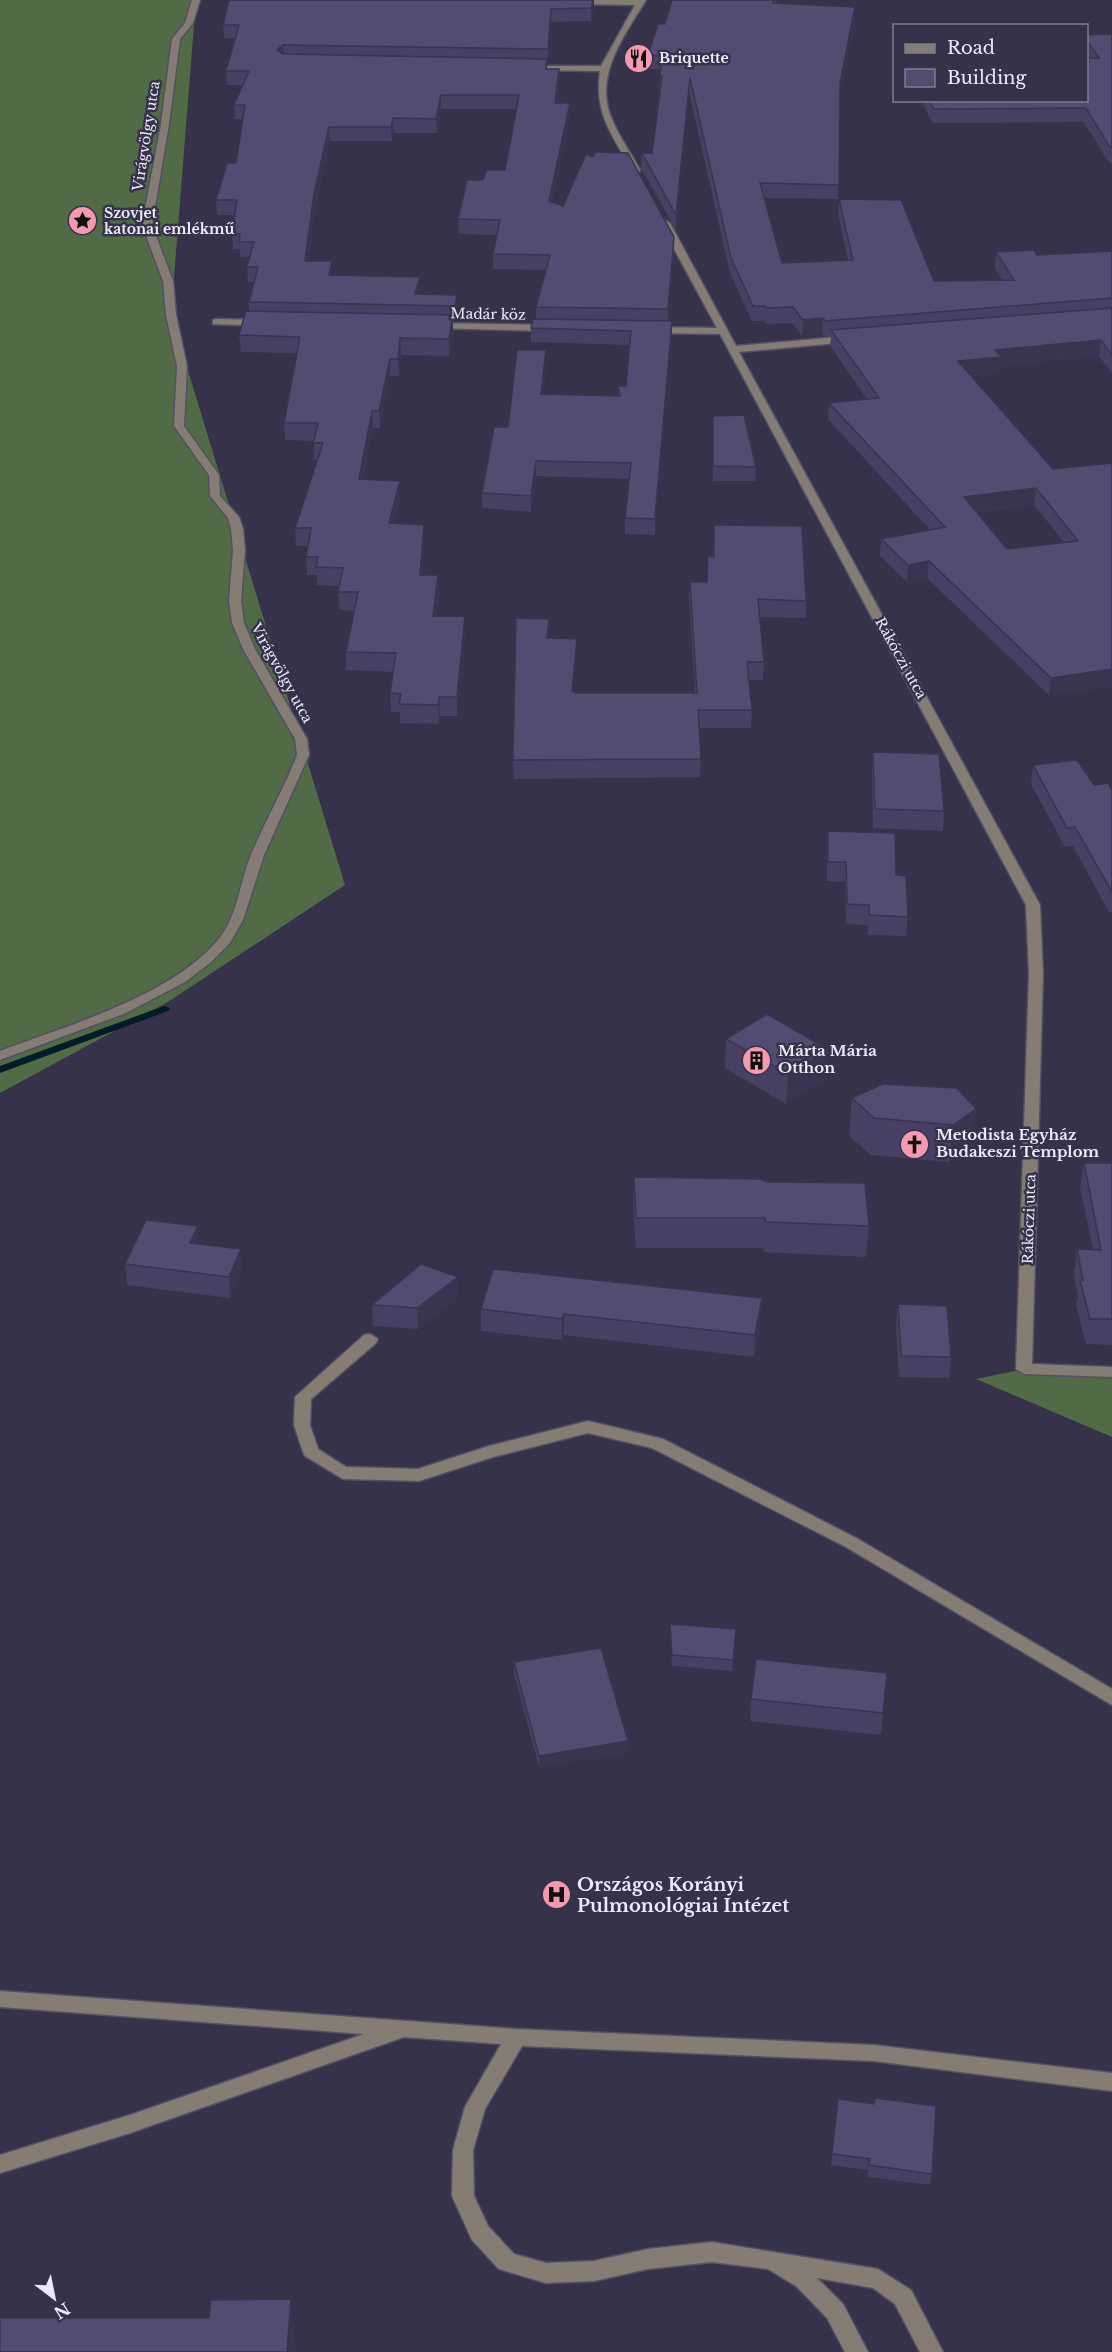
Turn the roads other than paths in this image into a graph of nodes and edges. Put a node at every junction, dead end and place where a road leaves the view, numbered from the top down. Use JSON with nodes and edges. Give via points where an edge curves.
{"nodes":[{"id":1,"x":196,"y":0,"type":"edge"},
{"id":2,"x":568,"y":2,"type":"edge"},
{"id":3,"x":641,"y":2,"type":"edge"},
{"id":4,"x":521,"y":68,"type":"edge"},
{"id":5,"x":604,"y":69,"type":"junction"},
{"id":6,"x":638,"y":174,"type":"edge"},
{"id":7,"x":661,"y":216,"type":"edge"},
{"id":8,"x":216,"y":322,"type":"dead end"},
{"id":9,"x":275,"y":323,"type":"edge"},
{"id":10,"x":417,"y":326,"type":"edge"},
{"id":11,"x":559,"y":328,"type":"edge"},
{"id":12,"x":641,"y":330,"type":"edge"},
{"id":13,"x":724,"y":331,"type":"junction"},
{"id":14,"x":866,"y":338,"type":"edge"},
{"id":15,"x":735,"y":349,"type":"junction"},
{"id":16,"x":0,"y":1056,"type":"edge"},
{"id":17,"x":370,"y":1340,"type":"dead end"},
{"id":18,"x":1112,"y":1372,"type":"edge"},
{"id":19,"x":1112,"y":1698,"type":"edge"},
{"id":20,"x":0,"y":1999,"type":"edge"},
{"id":21,"x":402,"y":2029,"type":"junction"},
{"id":22,"x":516,"y":2037,"type":"junction"},
{"id":23,"x":1112,"y":2082,"type":"edge"},
{"id":24,"x":0,"y":2164,"type":"edge"},
{"id":25,"x":772,"y":2260,"type":"junction"},
{"id":26,"x":857,"y":2352,"type":"edge"},
{"id":27,"x":932,"y":2352,"type":"edge"}],
"edges":[{"from":1,"to":16,"type":"street","name":"Virágvölgy utca","via":[[189,23],[176,39],[147,225],[168,281],[182,366],[179,426],[214,475],[215,496],[233,518],[239,550],[235,601],[238,623],[301,739],[303,755],[252,865],[246,898],[237,917],[226,939],[200,965],[172,984],[123,1007]]},
{"from":2,"to":3,"type":"street"},
{"from":3,"to":5,"type":"street"},
{"from":4,"to":5,"type":"street"},
{"from":5,"to":6,"type":"street","via":[[601,92],[606,116]]},
{"from":7,"to":13,"type":"street","name":"Rákóczi utca"},
{"from":8,"to":9,"type":"street"},
{"from":10,"to":11,"type":"street","name":"Madár köz"},
{"from":12,"to":13,"type":"street"},
{"from":13,"to":15,"type":"street","name":"Rákóczi utca"},
{"from":14,"to":15,"type":"street"},
{"from":15,"to":18,"type":"street","name":"Rákóczi utca","via":[[1033,905],[1036,974],[1024,1369]]},
{"from":17,"to":19,"type":"street","via":[[303,1397],[302,1425],[311,1452],[343,1473],[419,1475],[588,1427],[657,1443],[852,1543]]},
{"from":20,"to":21,"type":"street"},
{"from":21,"to":22,"type":"street"},
{"from":21,"to":24,"type":"street","via":[[130,2124]]},
{"from":22,"to":23,"type":"street","via":[[874,2053]]},
{"from":22,"to":25,"type":"street","via":[[475,2108],[463,2150],[463,2196],[480,2233],[507,2262],[546,2273],[594,2271],[648,2259],[712,2252]]},
{"from":25,"to":26,"type":"street","via":[[804,2279],[835,2311]]},
{"from":25,"to":27,"type":"street","via":[[878,2279],[903,2296]]}]}
